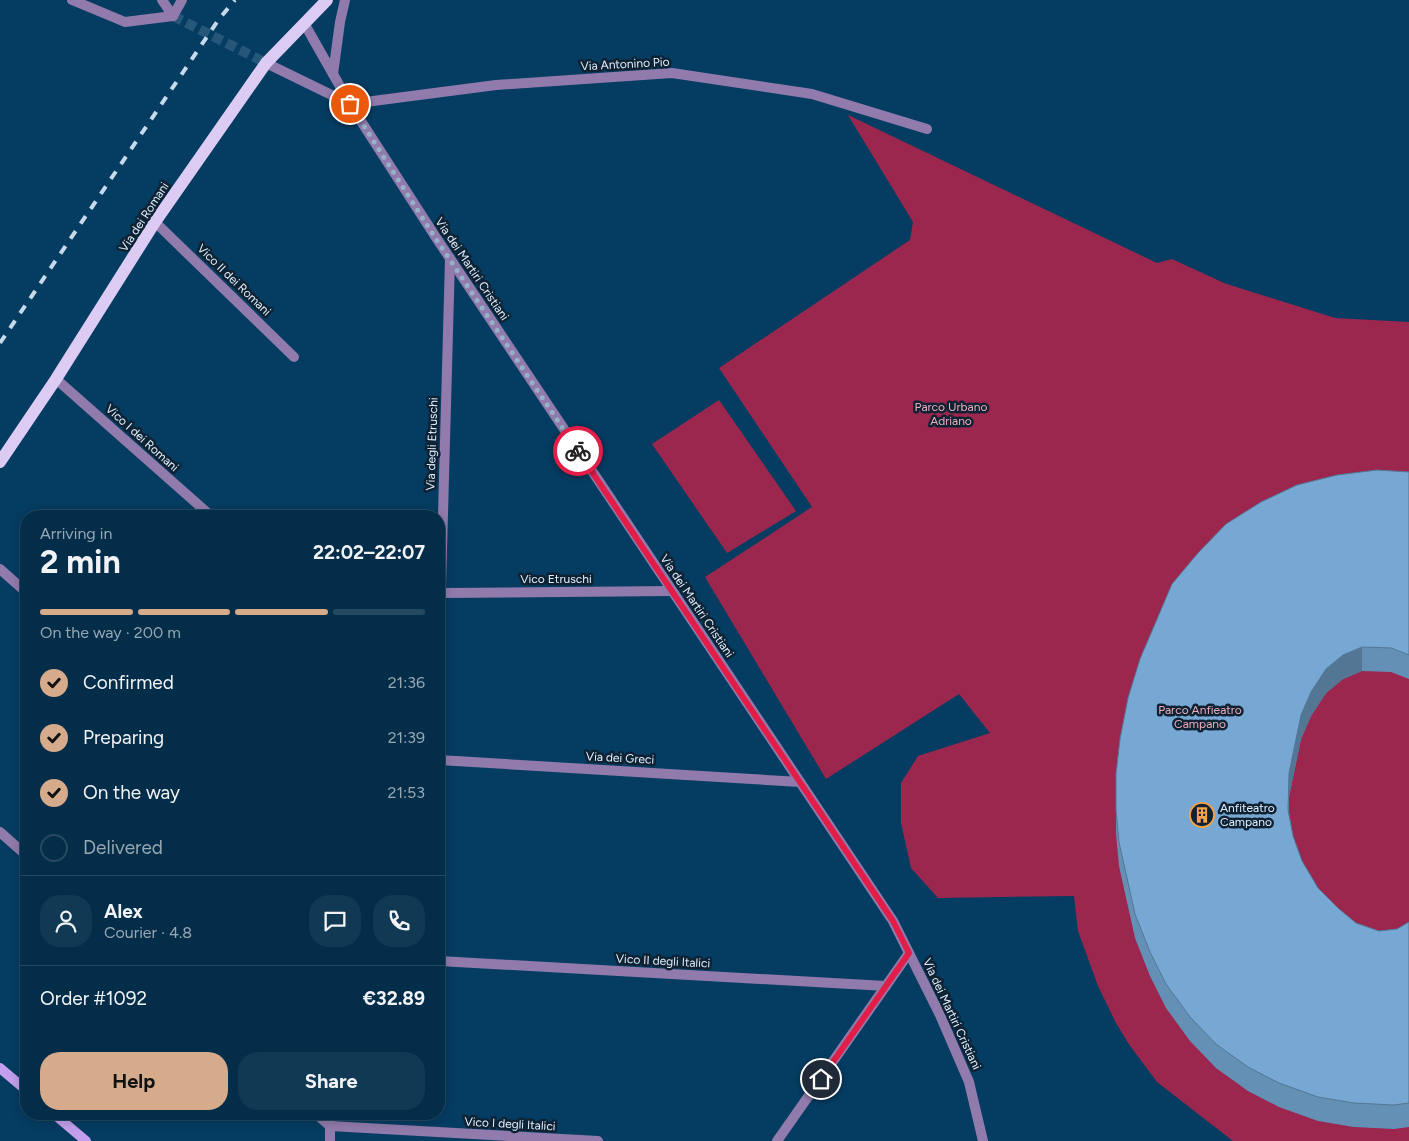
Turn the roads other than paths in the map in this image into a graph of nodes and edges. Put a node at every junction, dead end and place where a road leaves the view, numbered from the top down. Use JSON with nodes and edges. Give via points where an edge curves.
{"nodes":[{"id":1,"x":72,"y":0,"type":"edge"},
{"id":2,"x":162,"y":0,"type":"edge"},
{"id":3,"x":182,"y":0,"type":"edge"},
{"id":4,"x":327,"y":0,"type":"edge"},
{"id":5,"x":345,"y":0,"type":"edge"},
{"id":6,"x":173,"y":16,"type":"junction"},
{"id":7,"x":304,"y":23,"type":"junction"},
{"id":8,"x":266,"y":63,"type":"junction"},
{"id":9,"x":333,"y":74,"type":"junction"},
{"id":10,"x":350,"y":104,"type":"junction"},
{"id":11,"x":927,"y":129,"type":"dead end"},
{"id":12,"x":156,"y":222,"type":"junction"},
{"id":13,"x":450,"y":259,"type":"junction"},
{"id":14,"x":294,"y":357,"type":"dead end"},
{"id":15,"x":56,"y":379,"type":"junction"},
{"id":16,"x":0,"y":462,"type":"edge"},
{"id":17,"x":204,"y":510,"type":"edge"},
{"id":18,"x":442,"y":510,"type":"edge"},
{"id":19,"x":0,"y":569,"type":"edge"},
{"id":20,"x":20,"y":587,"type":"edge"},
{"id":21,"x":672,"y":591,"type":"junction"},
{"id":22,"x":445,"y":592,"type":"edge"},
{"id":23,"x":445,"y":760,"type":"edge"},
{"id":24,"x":800,"y":782,"type":"junction"},
{"id":25,"x":0,"y":832,"type":"edge"},
{"id":26,"x":20,"y":850,"type":"edge"},
{"id":27,"x":909,"y":953,"type":"junction"},
{"id":28,"x":445,"y":962,"type":"edge"},
{"id":29,"x":886,"y":986,"type":"junction"},
{"id":30,"x":0,"y":1068,"type":"edge"},
{"id":31,"x":20,"y":1085,"type":"edge"},
{"id":32,"x":61,"y":1120,"type":"edge"},
{"id":33,"x":323,"y":1120,"type":"edge"},
{"id":34,"x":330,"y":1120,"type":"edge"},
{"id":35,"x":330,"y":1126,"type":"junction"},
{"id":36,"x":86,"y":1141,"type":"edge"},
{"id":37,"x":330,"y":1141,"type":"edge"},
{"id":38,"x":598,"y":1141,"type":"edge"},
{"id":39,"x":777,"y":1141,"type":"edge"},
{"id":40,"x":983,"y":1141,"type":"edge"}],
"edges":[{"from":1,"to":6,"type":"street","via":[[125,22]]},
{"from":2,"to":6,"type":"street"},
{"from":3,"to":6,"type":"street"},
{"from":4,"to":7,"type":"main road","name":"Via dei Romani"},
{"from":5,"to":9,"type":"street"},
{"from":7,"to":8,"type":"main road","name":"Via dei Romani"},
{"from":7,"to":9,"type":"street","name":"Via dei Martiri Cristiani"},
{"from":8,"to":10,"type":"street"},
{"from":8,"to":12,"type":"main road","name":"Via dei Romani"},
{"from":9,"to":10,"type":"street","name":"Via dei Martiri Cristiani"},
{"from":10,"to":11,"type":"street","name":"Via Antonino Pio","via":[[496,85],[672,73],[812,94]]},
{"from":10,"to":13,"type":"street","name":"Via dei Martiri Cristiani"},
{"from":12,"to":14,"type":"street","name":"Vico II dei Romani"},
{"from":12,"to":15,"type":"main road","name":"Via dei Romani"},
{"from":13,"to":18,"type":"street","name":"Via degli Etruschi"},
{"from":13,"to":21,"type":"street","name":"Via dei Martiri Cristiani"},
{"from":15,"to":16,"type":"main road","name":"Via dei Romani"},
{"from":15,"to":17,"type":"street","name":"Vico I dei Romani"},
{"from":19,"to":20,"type":"street"},
{"from":21,"to":22,"type":"street","name":"Vico Etruschi"},
{"from":21,"to":24,"type":"street","name":"Via dei Martiri Cristiani"},
{"from":23,"to":24,"type":"street","name":"Via dei Greci"},
{"from":24,"to":27,"type":"street","name":"Via dei Martiri Cristiani","via":[[893,921]]},
{"from":25,"to":26,"type":"street"},
{"from":27,"to":29,"type":"street"},
{"from":27,"to":40,"type":"street","name":"Via dei Martiri Cristiani","via":[[969,1082]]},
{"from":28,"to":29,"type":"street","name":"Vico II degli Italici"},
{"from":29,"to":39,"type":"street"},
{"from":30,"to":31,"type":"main road"},
{"from":32,"to":36,"type":"main road"},
{"from":33,"to":35,"type":"street"},
{"from":34,"to":35,"type":"street"},
{"from":35,"to":37,"type":"street"},
{"from":35,"to":38,"type":"street","name":"Vico I degli Italici"}]}
